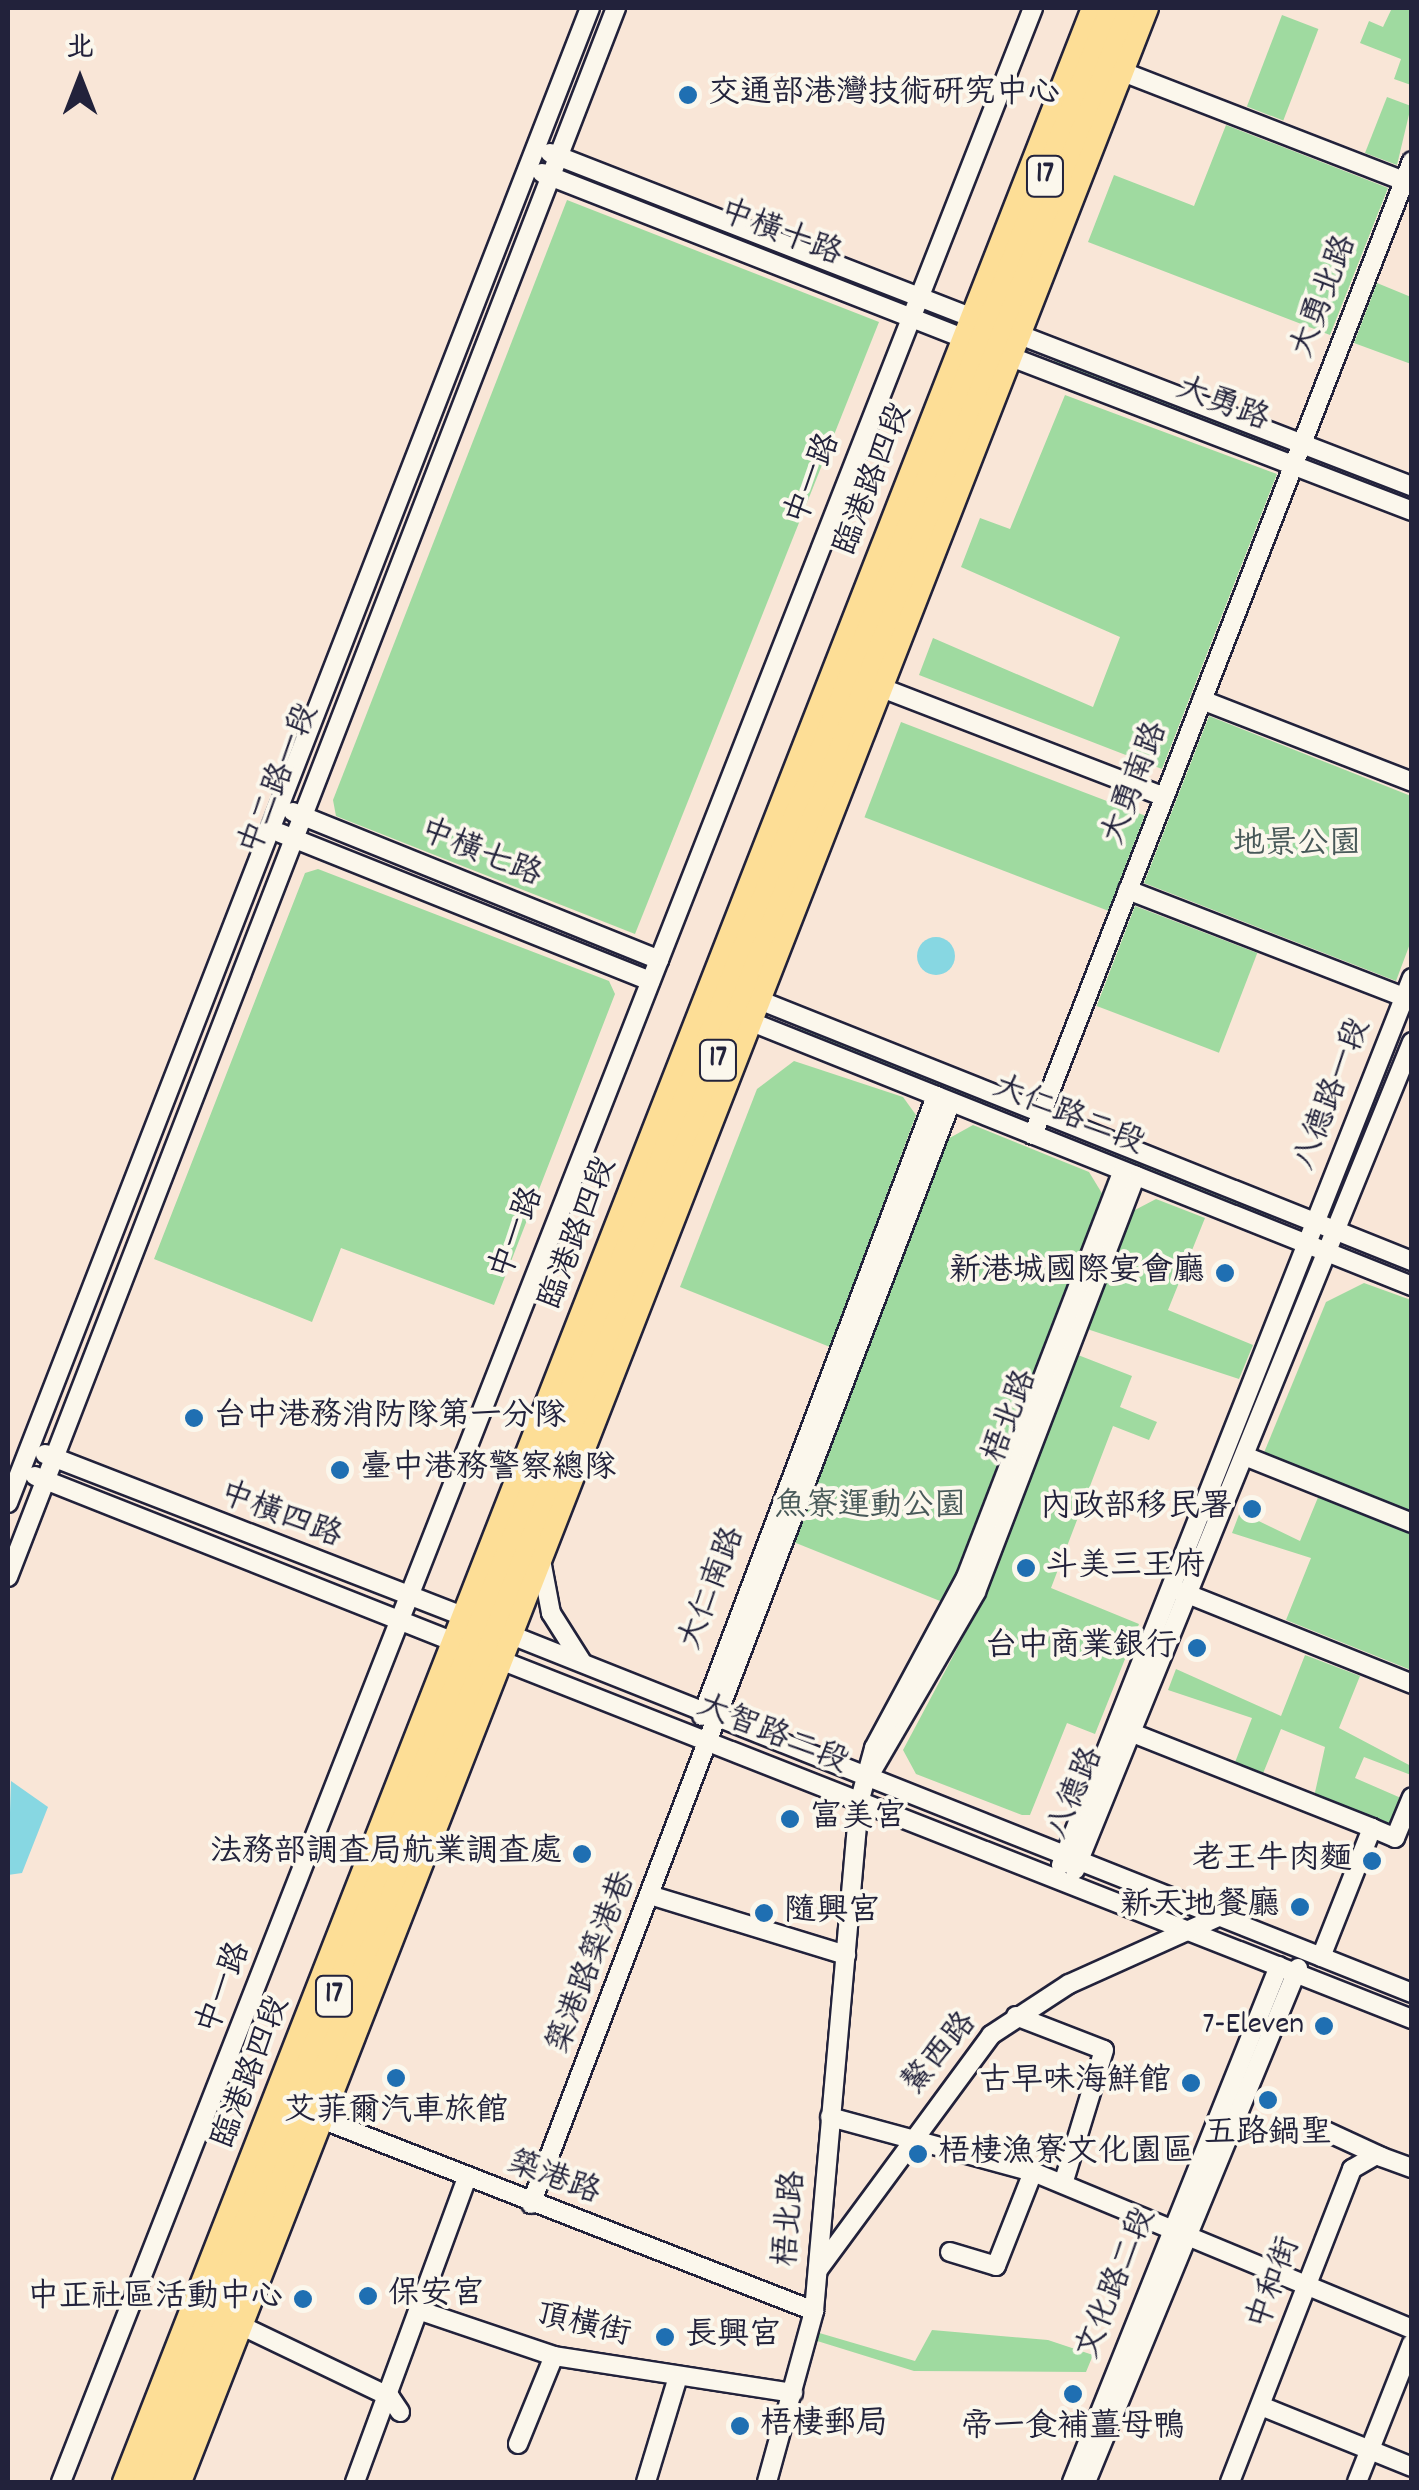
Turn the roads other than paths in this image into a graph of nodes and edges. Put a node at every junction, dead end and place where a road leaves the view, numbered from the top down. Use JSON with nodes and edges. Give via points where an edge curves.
{"nodes":[{"id":1,"x":590,"y":8,"type":"edge"},
{"id":2,"x":616,"y":8,"type":"edge"},
{"id":3,"x":1033,"y":8,"type":"edge"},
{"id":4,"x":1092,"y":8,"type":"edge"},
{"id":5,"x":1110,"y":8,"type":"edge"},
{"id":6,"x":1129,"y":8,"type":"edge"},
{"id":7,"x":1148,"y":8,"type":"edge"},
{"id":8,"x":1123,"y":72,"type":"junction"},
{"id":9,"x":536,"y":147,"type":"junction"},
{"id":10,"x":558,"y":156,"type":"junction"},
{"id":11,"x":1412,"y":161,"type":"edge"},
{"id":12,"x":528,"y":168,"type":"junction"},
{"id":13,"x":550,"y":177,"type":"junction"},
{"id":14,"x":1404,"y":180,"type":"junction"},
{"id":15,"x":920,"y":297,"type":"junction"},
{"id":16,"x":912,"y":318,"type":"junction"},
{"id":17,"x":995,"y":326,"type":"junction"},
{"id":18,"x":987,"y":348,"type":"junction"},
{"id":19,"x":1297,"y":455,"type":"junction"},
{"id":20,"x":1412,"y":486,"type":"edge"},
{"id":21,"x":1412,"y":511,"type":"edge"},
{"id":22,"x":882,"y":688,"type":"junction"},
{"id":23,"x":1202,"y":700,"type":"junction"},
{"id":24,"x":1412,"y":782,"type":"edge"},
{"id":25,"x":1164,"y":797,"type":"junction"},
{"id":26,"x":279,"y":806,"type":"junction"},
{"id":27,"x":300,"y":815,"type":"junction"},
{"id":28,"x":270,"y":828,"type":"junction"},
{"id":29,"x":290,"y":838,"type":"junction"},
{"id":30,"x":1128,"y":890,"type":"junction"},
{"id":31,"x":658,"y":960,"type":"junction"},
{"id":32,"x":1412,"y":978,"type":"edge"},
{"id":33,"x":650,"y":981,"type":"junction"},
{"id":34,"x":736,"y":991,"type":"junction"},
{"id":35,"x":1408,"y":999,"type":"edge"},
{"id":36,"x":727,"y":1013,"type":"junction"},
{"id":37,"x":1412,"y":1042,"type":"edge"},
{"id":38,"x":944,"y":1099,"type":"junction"},
{"id":39,"x":1042,"y":1113,"type":"junction"},
{"id":40,"x":1033,"y":1135,"type":"junction"},
{"id":41,"x":1130,"y":1173,"type":"junction"},
{"id":42,"x":1312,"y":1234,"type":"junction"},
{"id":43,"x":1333,"y":1242,"type":"junction"},
{"id":44,"x":1412,"y":1261,"type":"edge"},
{"id":45,"x":1412,"y":1286,"type":"edge"},
{"id":46,"x":28,"y":1448,"type":"junction"},
{"id":47,"x":54,"y":1457,"type":"junction"},
{"id":48,"x":1247,"y":1457,"type":"junction"},
{"id":49,"x":20,"y":1471,"type":"junction"},
{"id":50,"x":46,"y":1479,"type":"junction"},
{"id":51,"x":8,"y":1503,"type":"edge"},
{"id":52,"x":1412,"y":1523,"type":"edge"},
{"id":53,"x":541,"y":1560,"type":"junction"},
{"id":54,"x":8,"y":1577,"type":"edge"},
{"id":55,"x":1169,"y":1587,"type":"junction"},
{"id":56,"x":1190,"y":1596,"type":"junction"},
{"id":57,"x":410,"y":1599,"type":"junction"},
{"id":58,"x":403,"y":1618,"type":"junction"},
{"id":59,"x":488,"y":1625,"type":"junction"},
{"id":60,"x":478,"y":1651,"type":"junction"},
{"id":61,"x":582,"y":1662,"type":"junction"},
{"id":62,"x":1412,"y":1684,"type":"edge"},
{"id":63,"x":707,"y":1712,"type":"junction"},
{"id":64,"x":1134,"y":1734,"type":"junction"},
{"id":65,"x":710,"y":1744,"type":"junction"},
{"id":66,"x":869,"y":1776,"type":"junction"},
{"id":67,"x":1412,"y":1797,"type":"edge"},
{"id":68,"x":859,"y":1802,"type":"junction"},
{"id":69,"x":1372,"y":1828,"type":"junction"},
{"id":70,"x":1061,"y":1853,"type":"junction"},
{"id":71,"x":1083,"y":1862,"type":"junction"},
{"id":72,"x":1062,"y":1883,"type":"junction"},
{"id":73,"x":653,"y":1896,"type":"junction"},
{"id":74,"x":1220,"y":1916,"type":"junction"},
{"id":75,"x":1192,"y":1933,"type":"junction"},
{"id":76,"x":846,"y":1955,"type":"junction"},
{"id":77,"x":1321,"y":1956,"type":"junction"},
{"id":78,"x":1286,"y":1969,"type":"junction"},
{"id":79,"x":1412,"y":1992,"type":"edge"},
{"id":80,"x":1016,"y":2016,"type":"junction"},
{"id":81,"x":1412,"y":2018,"type":"edge"},
{"id":82,"x":299,"y":2109,"type":"junction"},
{"id":83,"x":830,"y":2117,"type":"junction"},
{"id":84,"x":1319,"y":2128,"type":"dead end"},
{"id":85,"x":916,"y":2134,"type":"junction"},
{"id":86,"x":1382,"y":2156,"type":"junction"},
{"id":87,"x":1412,"y":2168,"type":"edge"},
{"id":88,"x":1033,"y":2172,"type":"junction"},
{"id":89,"x":466,"y":2181,"type":"junction"},
{"id":90,"x":1063,"y":2184,"type":"junction"},
{"id":91,"x":532,"y":2204,"type":"junction"},
{"id":92,"x":1177,"y":2235,"type":"junction"},
{"id":93,"x":950,"y":2252,"type":"dead end"},
{"id":94,"x":818,"y":2271,"type":"junction"},
{"id":95,"x":1307,"y":2287,"type":"junction"},
{"id":96,"x":421,"y":2311,"type":"junction"},
{"id":97,"x":814,"y":2311,"type":"junction"},
{"id":98,"x":242,"y":2326,"type":"junction"},
{"id":99,"x":1412,"y":2329,"type":"edge"},
{"id":100,"x":1412,"y":2343,"type":"edge"},
{"id":101,"x":554,"y":2356,"type":"junction"},
{"id":102,"x":678,"y":2377,"type":"junction"},
{"id":103,"x":793,"y":2393,"type":"junction"},
{"id":104,"x":395,"y":2404,"type":"junction"},
{"id":105,"x":1261,"y":2406,"type":"junction"},
{"id":106,"x":518,"y":2444,"type":"dead end"},
{"id":107,"x":1370,"y":2450,"type":"junction"},
{"id":108,"x":1412,"y":2467,"type":"edge"},
{"id":109,"x":61,"y":2482,"type":"edge"},
{"id":110,"x":123,"y":2482,"type":"edge"},
{"id":111,"x":142,"y":2482,"type":"edge"},
{"id":112,"x":162,"y":2482,"type":"edge"},
{"id":113,"x":182,"y":2482,"type":"edge"},
{"id":114,"x":355,"y":2482,"type":"edge"},
{"id":115,"x":646,"y":2482,"type":"edge"},
{"id":116,"x":766,"y":2482,"type":"edge"},
{"id":117,"x":1072,"y":2482,"type":"edge"},
{"id":118,"x":1086,"y":2482,"type":"edge"},
{"id":119,"x":1230,"y":2482,"type":"edge"},
{"id":120,"x":1357,"y":2482,"type":"edge"}],
"edges":[{"from":1,"to":9,"type":"street","name":"中二路一段"},
{"from":2,"to":10,"type":"street","name":"中二路一段"},
{"from":3,"to":15,"type":"street","name":"中一路"},
{"from":4,"to":17,"type":"main road","name":"臨港路四段","number":"17"},
{"from":5,"to":17,"type":"main road","name":"臨港路四段","number":"17"},
{"from":6,"to":17,"type":"main road","name":"臨港路四段","number":"17"},
{"from":7,"to":8,"type":"main road","name":"臨港路四段","number":"17"},
{"from":8,"to":14,"type":"street"},
{"from":8,"to":17,"type":"main road","name":"臨港路四段","number":"17"},
{"from":9,"to":10,"type":"street","name":"中橫十路"},
{"from":9,"to":12,"type":"street","name":"中二路一段"},
{"from":10,"to":13,"type":"street","name":"中二路一段"},
{"from":10,"to":15,"type":"street","name":"中橫十路"},
{"from":11,"to":14,"type":"street","name":"大勇北路"},
{"from":12,"to":13,"type":"street","name":"中橫十路"},
{"from":12,"to":26,"type":"street","name":"中二路一段"},
{"from":13,"to":16,"type":"street","name":"中橫十路"},
{"from":13,"to":27,"type":"street","name":"中二路一段"},
{"from":14,"to":19,"type":"street","name":"大勇北路"},
{"from":15,"to":16,"type":"street","name":"中一路"},
{"from":15,"to":17,"type":"street","name":"中橫十路"},
{"from":16,"to":18,"type":"street","name":"中橫十路"},
{"from":16,"to":31,"type":"street","name":"中一路"},
{"from":17,"to":18,"type":"main road","name":"臨港路四段","number":"17"},
{"from":17,"to":18,"type":"main road","name":"臨港路四段","number":"17"},
{"from":17,"to":19,"type":"street","name":"大勇路"},
{"from":18,"to":19,"type":"street","name":"大勇路"},
{"from":18,"to":22,"type":"main road","name":"臨港路四段","number":"17"},
{"from":18,"to":34,"type":"main road","name":"臨港路四段","number":"17"},
{"from":18,"to":34,"type":"main road","name":"臨港路四段","number":"17"},
{"from":19,"to":20,"type":"street","name":"大勇路"},
{"from":19,"to":21,"type":"street","name":"大勇路"},
{"from":19,"to":23,"type":"street","name":"大勇南路"},
{"from":22,"to":25,"type":"street"},
{"from":22,"to":34,"type":"main road","name":"臨港路四段","number":"17"},
{"from":23,"to":24,"type":"street"},
{"from":23,"to":25,"type":"street","name":"大勇南路"},
{"from":25,"to":30,"type":"street","name":"大勇南路"},
{"from":26,"to":27,"type":"street","name":"中橫七路"},
{"from":26,"to":28,"type":"street","name":"中二路一段"},
{"from":27,"to":29,"type":"street","name":"中二路一段"},
{"from":27,"to":31,"type":"street","name":"中橫七路"},
{"from":28,"to":29,"type":"street","name":"中橫七路"},
{"from":28,"to":46,"type":"street","name":"中二路一段"},
{"from":29,"to":33,"type":"street","name":"中橫七路"},
{"from":29,"to":47,"type":"street","name":"中二路一段"},
{"from":30,"to":35,"type":"street"},
{"from":30,"to":39,"type":"street","name":"大勇南路"},
{"from":31,"to":33,"type":"street","name":"中一路"},
{"from":32,"to":35,"type":"street","name":"八德路一段"},
{"from":33,"to":57,"type":"street","name":"中一路"},
{"from":34,"to":36,"type":"main road","name":"臨港路四段","number":"17"},
{"from":34,"to":36,"type":"main road","name":"臨港路四段","number":"17"},
{"from":34,"to":39,"type":"street","name":"大仁路二段"},
{"from":35,"to":42,"type":"street","name":"八德路一段"},
{"from":36,"to":38,"type":"street","name":"大仁路二段"},
{"from":36,"to":53,"type":"main road","name":"臨港路四段","number":"17"},
{"from":36,"to":59,"type":"main road","name":"臨港路四段","number":"17"},
{"from":36,"to":59,"type":"main road","name":"臨港路四段","number":"17"},
{"from":37,"to":43,"type":"street","name":"八德路一段"},
{"from":38,"to":40,"type":"street","name":"大仁路二段"},
{"from":38,"to":63,"type":"street","name":"大仁南路"},
{"from":39,"to":40,"type":"street","name":"大勇南路"},
{"from":39,"to":42,"type":"street","name":"大仁路二段"},
{"from":40,"to":41,"type":"street","name":"大仁路二段"},
{"from":41,"to":42,"type":"street","name":"大仁路二段"},
{"from":41,"to":66,"type":"street","name":"梧北路","via":[[964,1584],[874,1748]]},
{"from":42,"to":43,"type":"street","name":"大仁路二段"},
{"from":42,"to":55,"type":"street","name":"八德路"},
{"from":43,"to":44,"type":"street","name":"大仁路二段"},
{"from":43,"to":45,"type":"street","name":"大仁路二段"},
{"from":43,"to":48,"type":"street","name":"八德路"},
{"from":46,"to":47,"type":"street","name":"中橫四路"},
{"from":46,"to":49,"type":"street","name":"中二路一段"},
{"from":47,"to":50,"type":"street","name":"中二路一段"},
{"from":47,"to":57,"type":"street","name":"中橫四路"},
{"from":48,"to":52,"type":"street"},
{"from":48,"to":56,"type":"street","name":"八德路"},
{"from":49,"to":50,"type":"street","name":"中橫四路"},
{"from":49,"to":51,"type":"street","name":"中二路一段"},
{"from":50,"to":54,"type":"street","name":"中二路一段"},
{"from":50,"to":58,"type":"street","name":"中橫四路"},
{"from":53,"to":59,"type":"main road","name":"臨港路四段","number":"17"},
{"from":53,"to":61,"type":"street","via":[[551,1613]]},
{"from":55,"to":56,"type":"street"},
{"from":55,"to":70,"type":"street","name":"八德路"},
{"from":56,"to":62,"type":"street"},
{"from":56,"to":64,"type":"street","name":"八德路"},
{"from":57,"to":58,"type":"street","name":"中一路"},
{"from":57,"to":59,"type":"street","name":"中橫四路"},
{"from":58,"to":60,"type":"street","name":"中橫四路"},
{"from":58,"to":109,"type":"street","name":"中一路"},
{"from":59,"to":60,"type":"main road","name":"臨港路四段","number":"17"},
{"from":59,"to":60,"type":"main road","name":"臨港路四段","number":"17"},
{"from":59,"to":61,"type":"street","name":"大智路二段"},
{"from":60,"to":65,"type":"street","name":"大智路二段"},
{"from":60,"to":82,"type":"main road","name":"臨港路四段","number":"17"},
{"from":60,"to":82,"type":"main road","name":"臨港路四段","number":"17"},
{"from":61,"to":63,"type":"street","name":"大智路二段"},
{"from":63,"to":65,"type":"street"},
{"from":63,"to":66,"type":"street","name":"大智路二段"},
{"from":64,"to":69,"type":"street"},
{"from":64,"to":71,"type":"street","name":"八德路"},
{"from":65,"to":68,"type":"street","name":"大智路二段"},
{"from":65,"to":73,"type":"street","name":"築港路築港巷"},
{"from":66,"to":68,"type":"street","name":"梧北路"},
{"from":66,"to":70,"type":"street","name":"大智路二段"},
{"from":67,"to":69,"type":"street","via":[[1396,1838]]},
{"from":68,"to":72,"type":"street","name":"大智路二段"},
{"from":68,"to":76,"type":"street","name":"梧北路"},
{"from":69,"to":77,"type":"street"},
{"from":70,"to":71,"type":"street","name":"大智路二段"},
{"from":70,"to":72,"type":"street","name":"八德路"},
{"from":71,"to":72,"type":"street","name":"八德路"},
{"from":71,"to":74,"type":"street","name":"大智路二段"},
{"from":72,"to":75,"type":"street","name":"大智路二段"},
{"from":73,"to":76,"type":"street"},
{"from":73,"to":91,"type":"street","name":"築港路築港巷"},
{"from":74,"to":75,"type":"street","name":"鰲西路"},
{"from":74,"to":77,"type":"street","name":"大智路二段"},
{"from":75,"to":78,"type":"street","name":"大智路二段"},
{"from":75,"to":80,"type":"street","name":"鰲西路"},
{"from":76,"to":83,"type":"street","name":"梧北路"},
{"from":77,"to":78,"type":"street"},
{"from":77,"to":79,"type":"street","name":"大智路二段"},
{"from":78,"to":81,"type":"street","name":"大智路二段"},
{"from":78,"to":92,"type":"street","name":"文化路二段"},
{"from":80,"to":85,"type":"street","name":"鰲西路"},
{"from":80,"to":90,"type":"street","via":[[1104,2050]]},
{"from":82,"to":89,"type":"street","name":"築港路"},
{"from":82,"to":98,"type":"main road","name":"臨港路四段","number":"17"},
{"from":82,"to":110,"type":"main road","name":"臨港路四段","number":"17"},
{"from":82,"to":111,"type":"main road","name":"臨港路四段","number":"17"},
{"from":82,"to":112,"type":"main road","name":"臨港路四段","number":"17"},
{"from":83,"to":85,"type":"street"},
{"from":83,"to":94,"type":"street","name":"梧北路"},
{"from":84,"to":86,"type":"street"},
{"from":85,"to":88,"type":"street"},
{"from":85,"to":94,"type":"street","name":"鰲西路"},
{"from":86,"to":87,"type":"street"},
{"from":86,"to":95,"type":"street","name":"中和街","via":[[1352,2169]]},
{"from":88,"to":90,"type":"street"},
{"from":88,"to":93,"type":"street","via":[[996,2266]]},
{"from":89,"to":91,"type":"street","name":"築港路"},
{"from":89,"to":96,"type":"street"},
{"from":90,"to":92,"type":"street"},
{"from":91,"to":97,"type":"street","name":"築港路"},
{"from":92,"to":95,"type":"street"},
{"from":92,"to":117,"type":"street","name":"文化路二段"},
{"from":92,"to":118,"type":"street","name":"文化路二段"},
{"from":94,"to":97,"type":"street","name":"梧北路"},
{"from":95,"to":99,"type":"street"},
{"from":95,"to":105,"type":"street","name":"中和街"},
{"from":96,"to":101,"type":"street","name":"頂橫街"},
{"from":96,"to":104,"type":"street"},
{"from":97,"to":103,"type":"street","name":"梧北路"},
{"from":98,"to":104,"type":"street"},
{"from":98,"to":113,"type":"main road","name":"臨港路四段","number":"17"},
{"from":100,"to":107,"type":"street"},
{"from":101,"to":102,"type":"street","name":"頂橫街"},
{"from":101,"to":106,"type":"street"},
{"from":102,"to":103,"type":"street","name":"頂橫街"},
{"from":102,"to":115,"type":"street"},
{"from":103,"to":116,"type":"street","name":"梧北路"},
{"from":104,"to":114,"type":"street"},
{"from":105,"to":107,"type":"street"},
{"from":105,"to":119,"type":"street","name":"中和街"},
{"from":107,"to":108,"type":"street"},
{"from":107,"to":120,"type":"street"}]}
